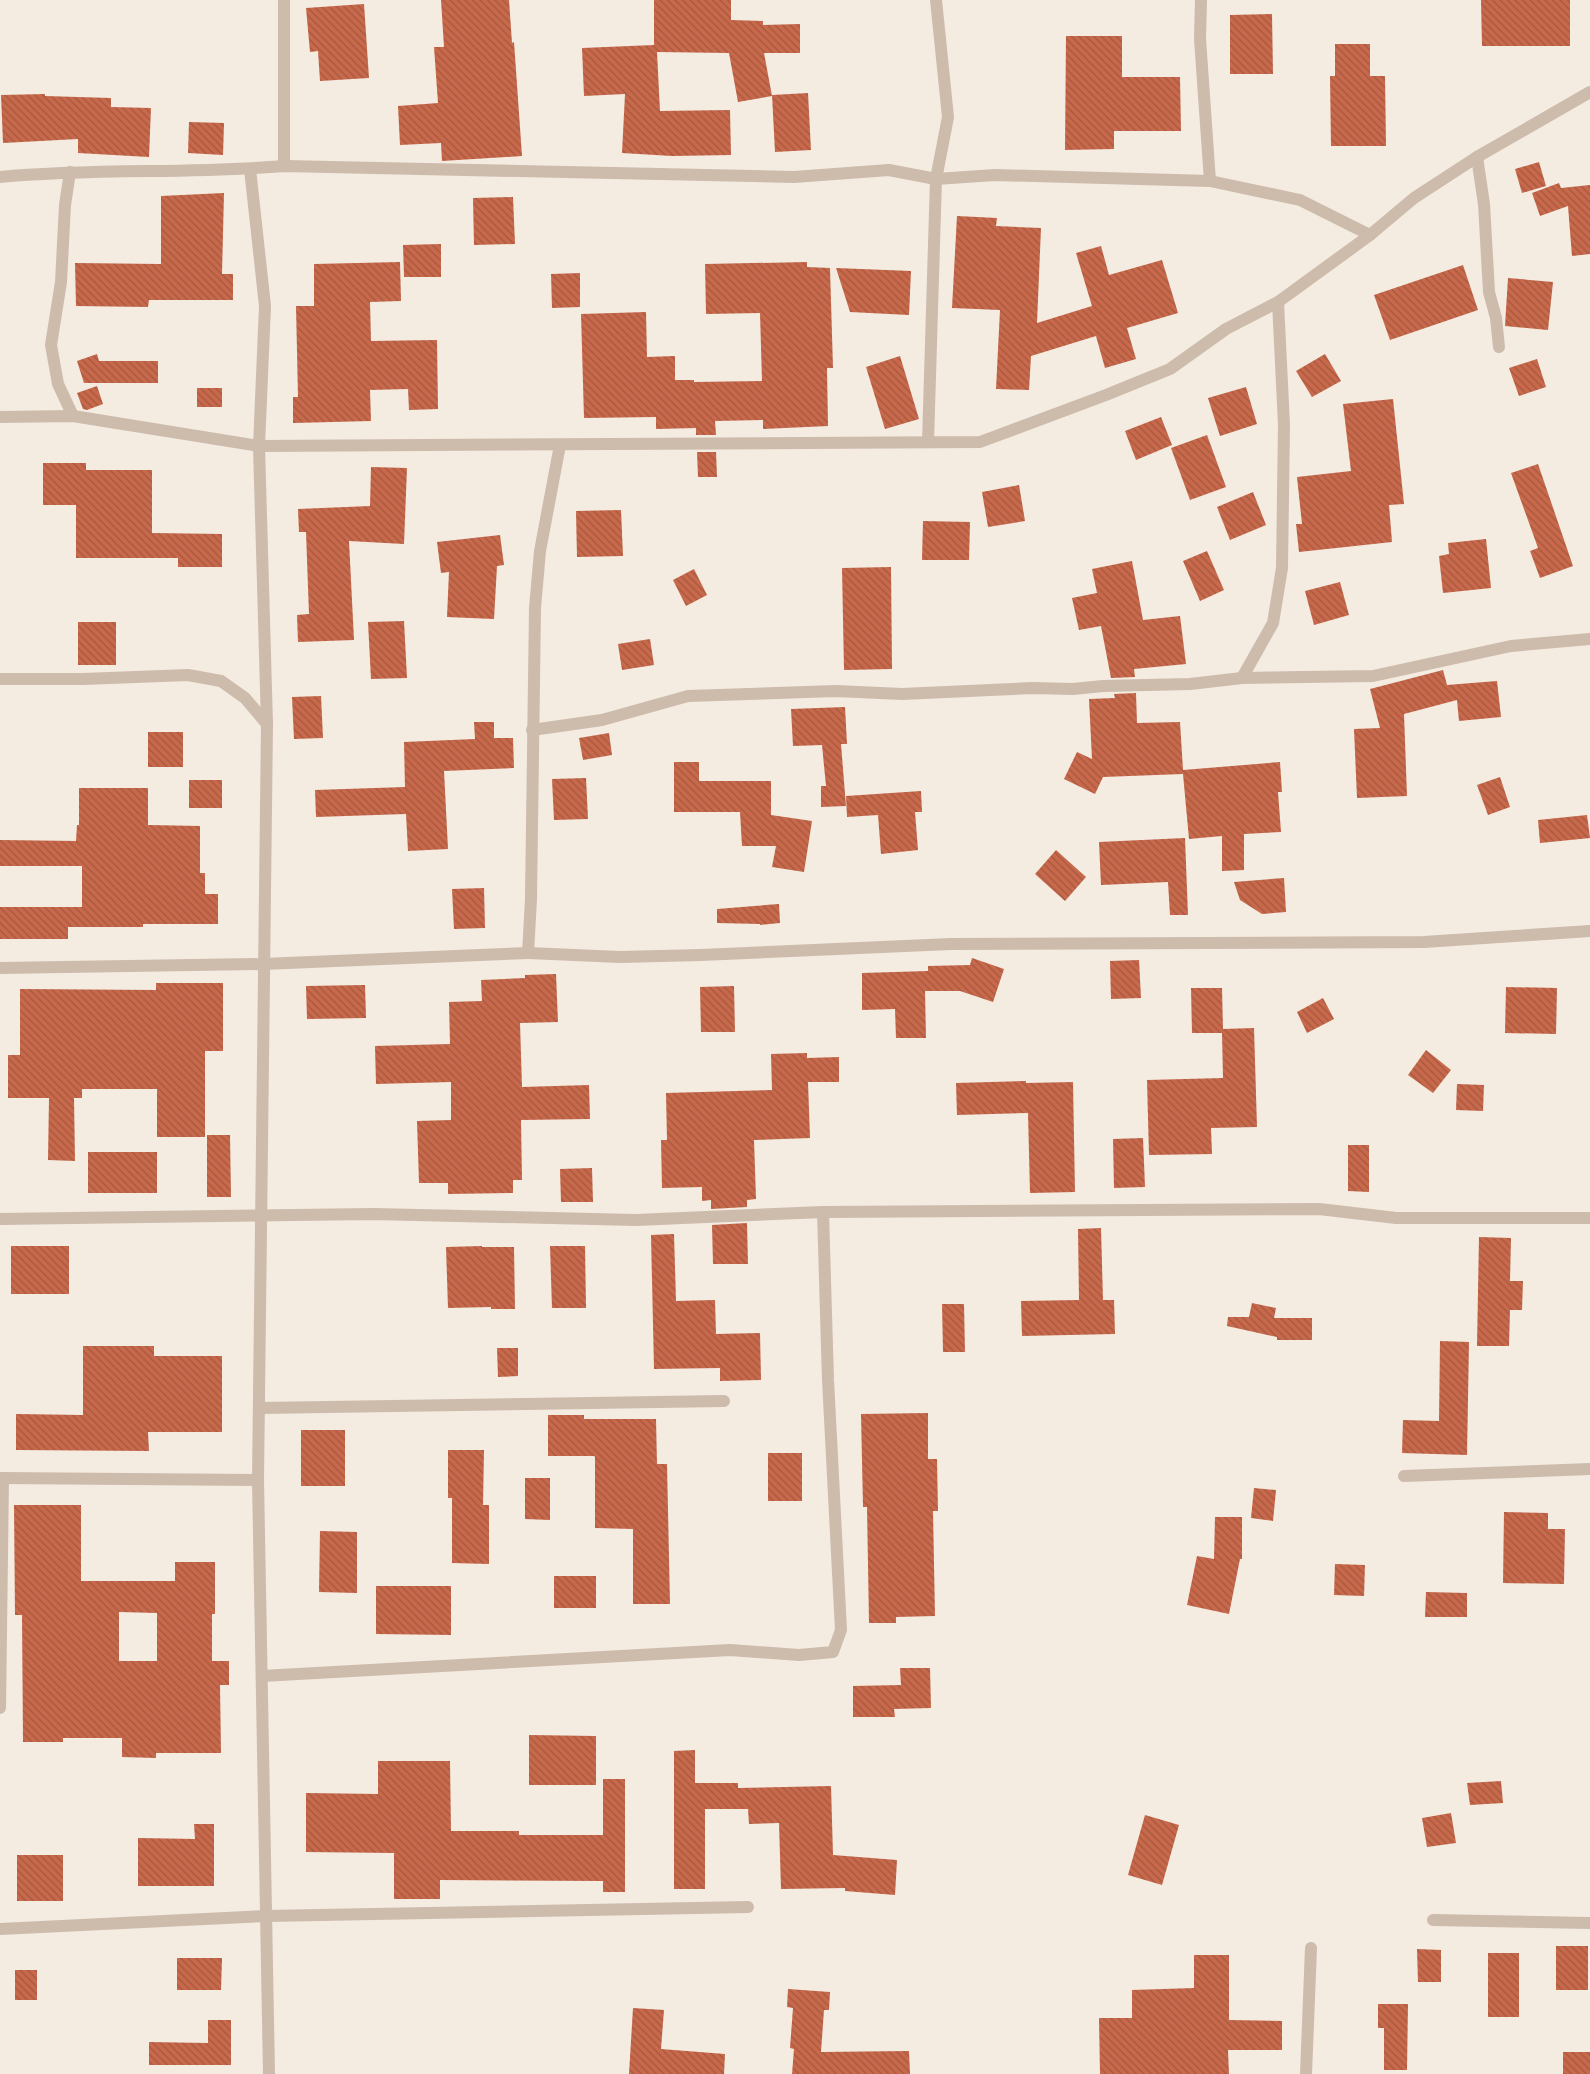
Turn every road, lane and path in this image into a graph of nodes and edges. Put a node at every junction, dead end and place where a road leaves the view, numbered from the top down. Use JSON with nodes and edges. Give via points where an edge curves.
{"nodes":[{"id":1,"x":284,"y":0,"type":"edge"},
{"id":2,"x":936,"y":0,"type":"edge"},
{"id":3,"x":1201,"y":0,"type":"edge"},
{"id":4,"x":1590,"y":92,"type":"edge"},
{"id":5,"x":1477,"y":157,"type":"junction"},
{"id":6,"x":284,"y":166,"type":"junction"},
{"id":7,"x":250,"y":169,"type":"junction"},
{"id":8,"x":70,"y":172,"type":"junction"},
{"id":9,"x":0,"y":177,"type":"edge"},
{"id":10,"x":936,"y":179,"type":"junction"},
{"id":11,"x":1210,"y":181,"type":"junction"},
{"id":12,"x":1370,"y":235,"type":"junction"},
{"id":13,"x":1278,"y":302,"type":"junction"},
{"id":14,"x":1499,"y":347,"type":"dead end"},
{"id":15,"x":73,"y":416,"type":"junction"},
{"id":16,"x":0,"y":417,"type":"edge"},
{"id":17,"x":928,"y":442,"type":"junction"},
{"id":18,"x":560,"y":445,"type":"junction"},
{"id":19,"x":259,"y":446,"type":"junction"},
{"id":20,"x":1590,"y":639,"type":"edge"},
{"id":21,"x":1242,"y":678,"type":"junction"},
{"id":22,"x":0,"y":679,"type":"edge"},
{"id":23,"x":267,"y":724,"type":"junction"},
{"id":24,"x":532,"y":730,"type":"junction"},
{"id":25,"x":1590,"y":931,"type":"edge"},
{"id":26,"x":528,"y":953,"type":"junction"},
{"id":27,"x":262,"y":964,"type":"junction"},
{"id":28,"x":0,"y":968,"type":"edge"},
{"id":29,"x":823,"y":1212,"type":"junction"},
{"id":30,"x":262,"y":1215,"type":"junction"},
{"id":31,"x":1590,"y":1218,"type":"edge"},
{"id":32,"x":0,"y":1219,"type":"edge"},
{"id":33,"x":724,"y":1401,"type":"dead end"},
{"id":34,"x":260,"y":1408,"type":"junction"},
{"id":35,"x":1590,"y":1469,"type":"edge"},
{"id":36,"x":1404,"y":1476,"type":"dead end"},
{"id":37,"x":2,"y":1478,"type":"edge"},
{"id":38,"x":258,"y":1480,"type":"junction"},
{"id":39,"x":262,"y":1676,"type":"junction"},
{"id":40,"x":0,"y":1708,"type":"edge"},
{"id":41,"x":748,"y":1907,"type":"dead end"},
{"id":42,"x":266,"y":1916,"type":"junction"},
{"id":43,"x":1433,"y":1920,"type":"dead end"},
{"id":44,"x":1590,"y":1923,"type":"edge"},
{"id":45,"x":0,"y":1929,"type":"edge"},
{"id":46,"x":1311,"y":1948,"type":"dead end"},
{"id":47,"x":269,"y":2074,"type":"edge"},
{"id":48,"x":1306,"y":2074,"type":"edge"}],
"edges":[{"from":1,"to":6,"type":"street"},
{"from":2,"to":10,"type":"street","via":[[948,117]]},
{"from":3,"to":11,"type":"street","via":[[1200,39]]},
{"from":4,"to":5,"type":"street"},
{"from":5,"to":12,"type":"street","via":[[1414,198]]},
{"from":5,"to":14,"type":"street","via":[[1485,211],[1489,292]]},
{"from":6,"to":7,"type":"street"},
{"from":6,"to":10,"type":"street","via":[[794,177],[889,170]]},
{"from":7,"to":8,"type":"street"},
{"from":7,"to":19,"type":"street","via":[[265,306]]},
{"from":8,"to":9,"type":"street"},
{"from":8,"to":15,"type":"street","via":[[51,345],[58,384]]},
{"from":10,"to":11,"type":"street","via":[[995,175]]},
{"from":10,"to":17,"type":"street"},
{"from":11,"to":12,"type":"street","via":[[1300,200]]},
{"from":12,"to":13,"type":"street"},
{"from":13,"to":17,"type":"street","via":[[1226,329],[1170,369],[1106,395],[980,442]]},
{"from":13,"to":21,"type":"street","via":[[1284,425],[1282,568],[1273,623]]},
{"from":15,"to":16,"type":"street"},
{"from":15,"to":19,"type":"street"},
{"from":17,"to":18,"type":"street"},
{"from":18,"to":19,"type":"street"},
{"from":18,"to":24,"type":"street","via":[[540,551]]},
{"from":19,"to":23,"type":"street"},
{"from":20,"to":21,"type":"street","via":[[1511,646],[1373,676]]},
{"from":21,"to":24,"type":"street","via":[[1190,684],[1073,689],[688,696],[602,720]]},
{"from":22,"to":23,"type":"street","via":[[188,674],[221,681],[245,698]]},
{"from":23,"to":27,"type":"street"},
{"from":24,"to":26,"type":"street"},
{"from":25,"to":26,"type":"street","via":[[1424,942],[951,944],[620,957]]},
{"from":26,"to":27,"type":"street"},
{"from":27,"to":28,"type":"street"},
{"from":27,"to":30,"type":"street"},
{"from":29,"to":30,"type":"street","via":[[636,1220]]},
{"from":29,"to":31,"type":"street","via":[[1319,1209],[1396,1218]]},
{"from":29,"to":39,"type":"street","via":[[828,1380],[842,1630],[833,1652],[799,1655],[730,1650]]},
{"from":30,"to":32,"type":"street"},
{"from":30,"to":34,"type":"street"},
{"from":33,"to":34,"type":"street"},
{"from":34,"to":38,"type":"street"},
{"from":35,"to":36,"type":"street"},
{"from":37,"to":38,"type":"street"},
{"from":37,"to":40,"type":"street"},
{"from":38,"to":39,"type":"street"},
{"from":39,"to":42,"type":"street"},
{"from":41,"to":42,"type":"street"},
{"from":42,"to":45,"type":"street"},
{"from":42,"to":47,"type":"street"},
{"from":43,"to":44,"type":"street"},
{"from":46,"to":48,"type":"street"}]}
